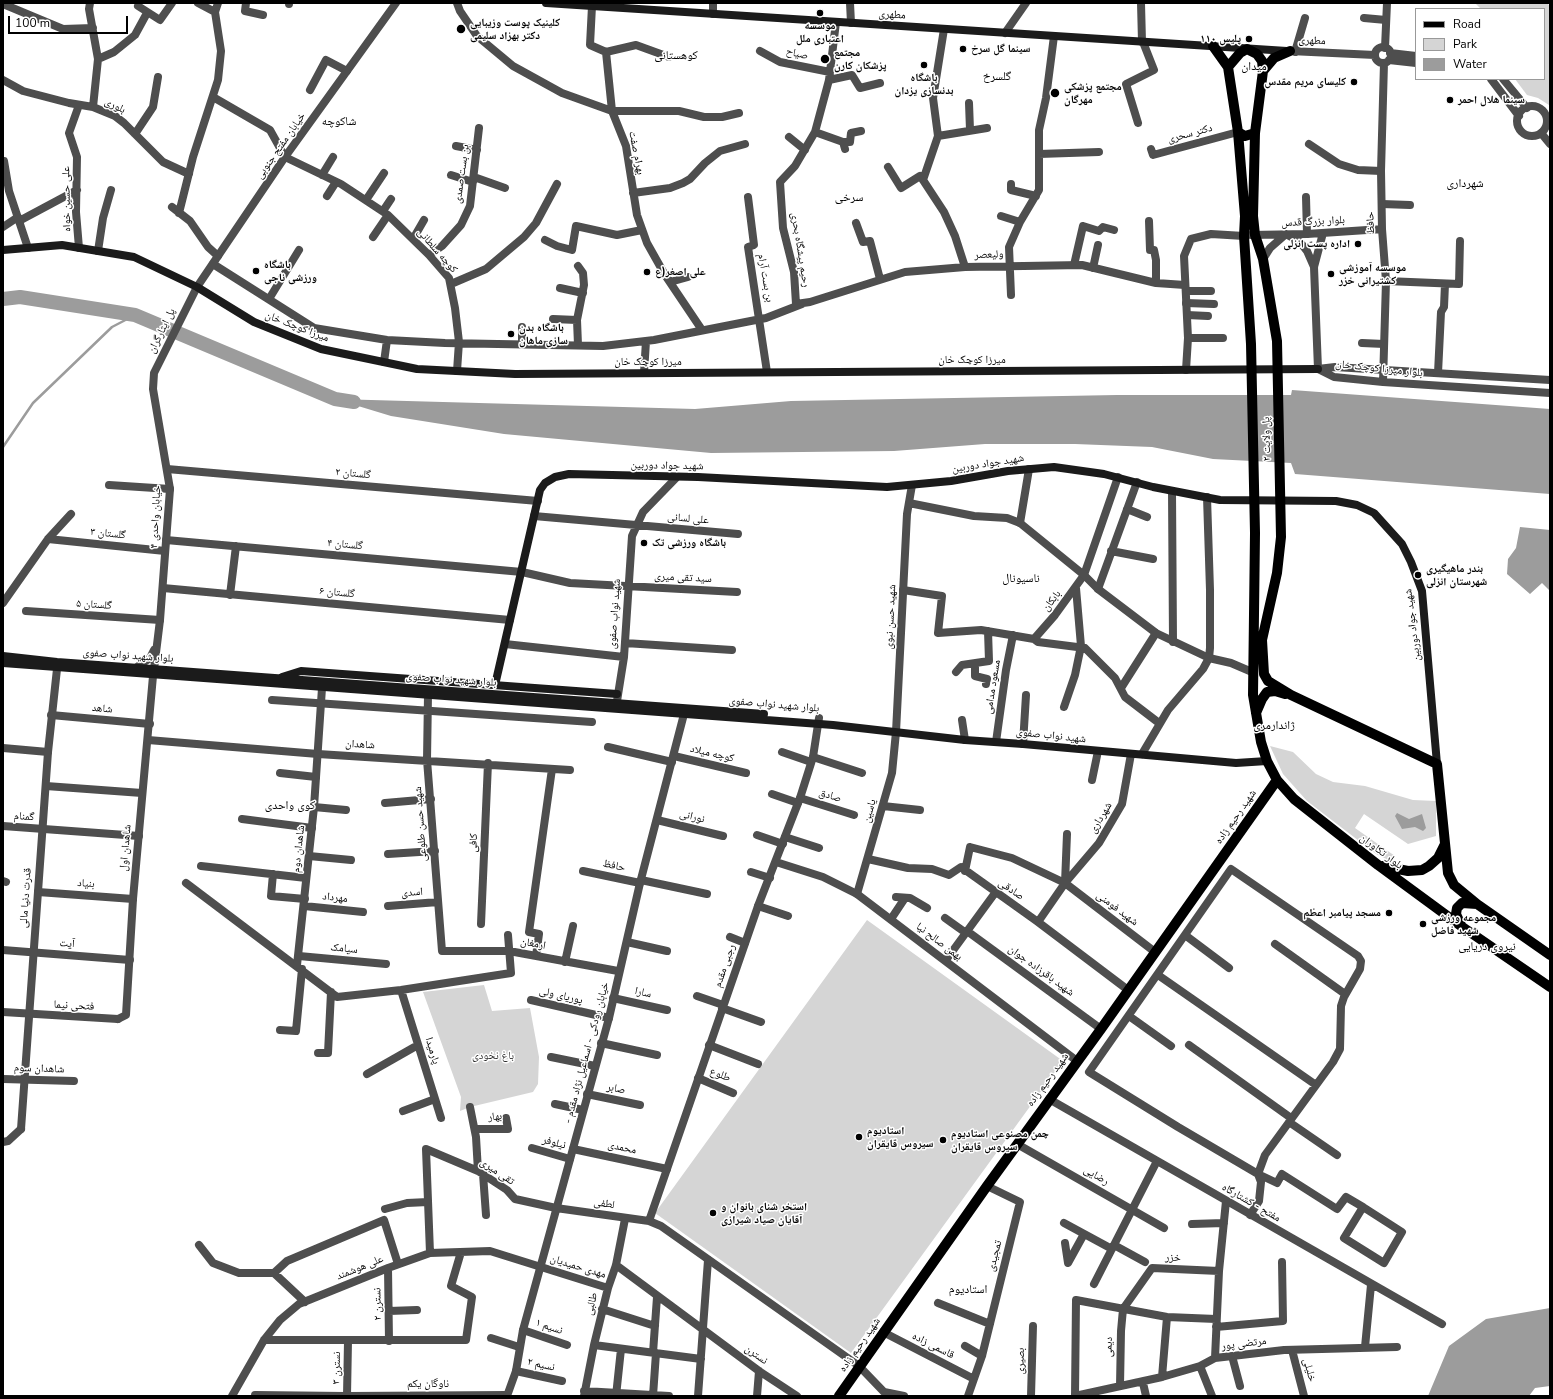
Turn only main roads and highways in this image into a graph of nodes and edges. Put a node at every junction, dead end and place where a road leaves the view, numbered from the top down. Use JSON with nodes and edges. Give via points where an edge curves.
{"nodes":[{"id":1,"x":546,"y":3,"type":"edge"},
{"id":2,"x":611,"y":5,"type":"edge"},
{"id":3,"x":1213,"y":46,"type":"junction"},
{"id":4,"x":1247,"y":49,"type":"junction"},
{"id":5,"x":1292,"y":52,"type":"joint"},
{"id":6,"x":1228,"y":67,"type":"junction"},
{"id":7,"x":1263,"y":71,"type":"junction"},
{"id":8,"x":1238,"y":132,"type":"junction"},
{"id":9,"x":1255,"y":133,"type":"junction"},
{"id":10,"x":3,"y":250,"type":"edge"},
{"id":11,"x":1318,"y":369,"type":"road end"},
{"id":12,"x":3,"y":656,"type":"edge"},
{"id":13,"x":3,"y":663,"type":"edge"},
{"id":14,"x":153,"y":672,"type":"junction"},
{"id":15,"x":1252,"y":672,"type":"joint"},
{"id":16,"x":279,"y":678,"type":"junction"},
{"id":17,"x":495,"y":685,"type":"junction"},
{"id":18,"x":617,"y":694,"type":"road end"},
{"id":19,"x":1291,"y":695,"type":"junction"},
{"id":20,"x":617,"y":706,"type":"junction"},
{"id":21,"x":1255,"y":715,"type":"junction"},
{"id":22,"x":819,"y":721,"type":"junction"},
{"id":23,"x":833,"y":725,"type":"joint"},
{"id":24,"x":1267,"y":761,"type":"junction"},
{"id":25,"x":1437,"y":764,"type":"junction"},
{"id":26,"x":1277,"y":780,"type":"junction"},
{"id":27,"x":1445,"y":844,"type":"junction"},
{"id":28,"x":1378,"y":865,"type":"junction"},
{"id":29,"x":1477,"y":904,"type":"junction"},
{"id":30,"x":1461,"y":926,"type":"junction"},
{"id":31,"x":1550,"y":955,"type":"edge"},
{"id":32,"x":1550,"y":987,"type":"edge"},
{"id":33,"x":839,"y":1396,"type":"edge"}],
"edges":[{"from":1,"to":2,"type":"main road","name":"مطهری"},
{"from":2,"to":3,"type":"main road","name":"مطهری","via":[[713,14]]},
{"from":3,"to":4,"type":"main road","name":"مطهری"},
{"from":3,"to":6,"type":"main road"},
{"from":4,"to":5,"type":"main road","name":"مطهری"},
{"from":4,"to":6,"type":"main road"},
{"from":4,"to":7,"type":"main road","via":[[1257,54],[1262,61]]},
{"from":5,"to":7,"type":"main road","via":[[1274,58]]},
{"from":6,"to":8,"type":"main road","name":"پل ولایت ۲"},
{"from":7,"to":9,"type":"main road","name":"پل ولایت ۲"},
{"from":8,"to":9,"type":"main road","via":[[1245,136]]},
{"from":8,"to":15,"type":"main road","name":"پل ولایت ۲","via":[[1251,344],[1255,533]]},
{"from":9,"to":19,"type":"main road","name":"پل ولایت ۲","via":[[1255,235],[1263,258],[1277,341],[1281,537],[1277,573],[1262,640],[1262,663],[1268,681]]},
{"from":10,"to":11,"type":"main road","name":"میرزا کوچک خان","via":[[62,245],[134,257],[197,287],[267,328],[321,349],[417,369],[515,374]]},
{"from":12,"to":14,"type":"main road","name":"بلوار شهید نواب صفوی","via":[[137,668]]},
{"from":13,"to":14,"type":"main road","name":"بلوار شهید نواب صفوی","via":[[57,669]]},
{"from":14,"to":16,"type":"main road","name":"بلوار شهید نواب صفوی"},
{"from":14,"to":20,"type":"main road","name":"بلوار شهید نواب صفوی","via":[[322,688]]},
{"from":15,"to":21,"type":"main road","name":"بلوار تکاوران"},
{"from":16,"to":17,"type":"main road","via":[[301,671]]},
{"from":16,"to":20,"type":"main road","name":"بلوار شهید نواب صفوی"},
{"from":17,"to":18,"type":"main road"},
{"from":17,"to":25,"type":"main road","name":"شهید جواد دوربین","via":[[540,490],[545,483],[555,477],[569,474],[887,487],[951,481],[1029,468],[1066,468],[1220,500],[1336,501],[1357,505],[1374,513],[1402,544],[1422,591]]},
{"from":19,"to":21,"type":"main road","via":[[1267,692]]},
{"from":19,"to":25,"type":"main road"},
{"from":20,"to":22,"type":"main road","name":"بلوار شهید نواب صفوی"},
{"from":20,"to":22,"type":"main road","name":"بلوار شهید نواب صفوی","via":[[684,714]]},
{"from":21,"to":24,"type":"main road","name":"بلوار تکاوران"},
{"from":22,"to":23,"type":"main road","name":"بلوار شهید نواب صفوی"},
{"from":23,"to":24,"type":"main road","name":"شهید نواب صفوی","via":[[1098,752],[1236,763]]},
{"from":24,"to":26,"type":"main road","name":"بلوار تکاوران"},
{"from":25,"to":27,"type":"main road"},
{"from":26,"to":28,"type":"main road","name":"بلوار تکاوران","via":[[1294,799]]},
{"from":26,"to":33,"type":"main road","name":"شهید رحیم زاده"},
{"from":27,"to":28,"type":"main road","via":[[1438,858],[1422,870],[1408,871]]},
{"from":27,"to":29,"type":"main road","via":[[1448,873],[1454,885]]},
{"from":28,"to":30,"type":"main road","name":"بلوار تکاوران"},
{"from":29,"to":30,"type":"main road","via":[[1462,903],[1457,908],[1456,914]]},
{"from":29,"to":31,"type":"main road"},
{"from":30,"to":32,"type":"main road","name":"بلوار تکاوران"}]}
